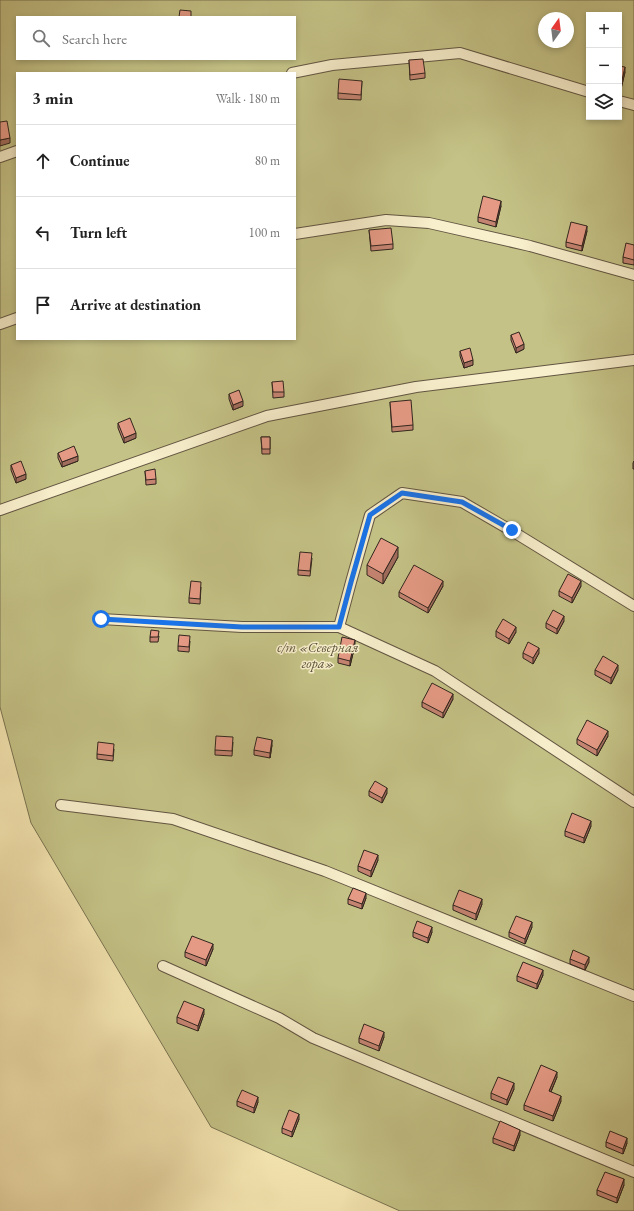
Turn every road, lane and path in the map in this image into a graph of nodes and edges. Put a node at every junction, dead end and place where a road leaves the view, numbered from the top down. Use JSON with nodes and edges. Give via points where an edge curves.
{"nodes":[{"id":1,"x":296,"y":72,"type":"edge"},
{"id":2,"x":586,"y":91,"type":"edge"},
{"id":3,"x":622,"y":102,"type":"edge"},
{"id":4,"x":634,"y":105,"type":"edge"},
{"id":5,"x":16,"y":151,"type":"edge"},
{"id":6,"x":0,"y":157,"type":"edge"},
{"id":7,"x":296,"y":234,"type":"edge"},
{"id":8,"x":634,"y":275,"type":"edge"},
{"id":9,"x":16,"y":318,"type":"edge"},
{"id":10,"x":0,"y":324,"type":"edge"},
{"id":11,"x":634,"y":360,"type":"edge"},
{"id":12,"x":0,"y":510,"type":"edge"},
{"id":13,"x":634,"y":606,"type":"edge"},
{"id":14,"x":101,"y":619,"type":"dead end"},
{"id":15,"x":339,"y":627,"type":"junction"},
{"id":16,"x":634,"y":802,"type":"edge"},
{"id":17,"x":61,"y":805,"type":"dead end"},
{"id":18,"x":163,"y":966,"type":"dead end"},
{"id":19,"x":634,"y":996,"type":"edge"},
{"id":20,"x":634,"y":1172,"type":"edge"}],
"edges":[{"from":1,"to":2,"type":"lane","via":[[332,65],[460,53]]},
{"from":3,"to":4,"type":"lane"},
{"from":5,"to":6,"type":"lane"},
{"from":7,"to":8,"type":"lane","via":[[386,220],[429,223],[530,246]]},
{"from":9,"to":10,"type":"lane"},
{"from":11,"to":12,"type":"lane","via":[[416,388],[267,416]]},
{"from":13,"to":15,"type":"lane","via":[[462,502],[402,493],[370,515]]},
{"from":14,"to":15,"type":"lane","via":[[242,627]]},
{"from":15,"to":16,"type":"lane","via":[[434,671]]},
{"from":17,"to":19,"type":"lane","via":[[173,819],[325,871]]},
{"from":18,"to":20,"type":"lane","via":[[279,1018],[313,1038]]}]}
